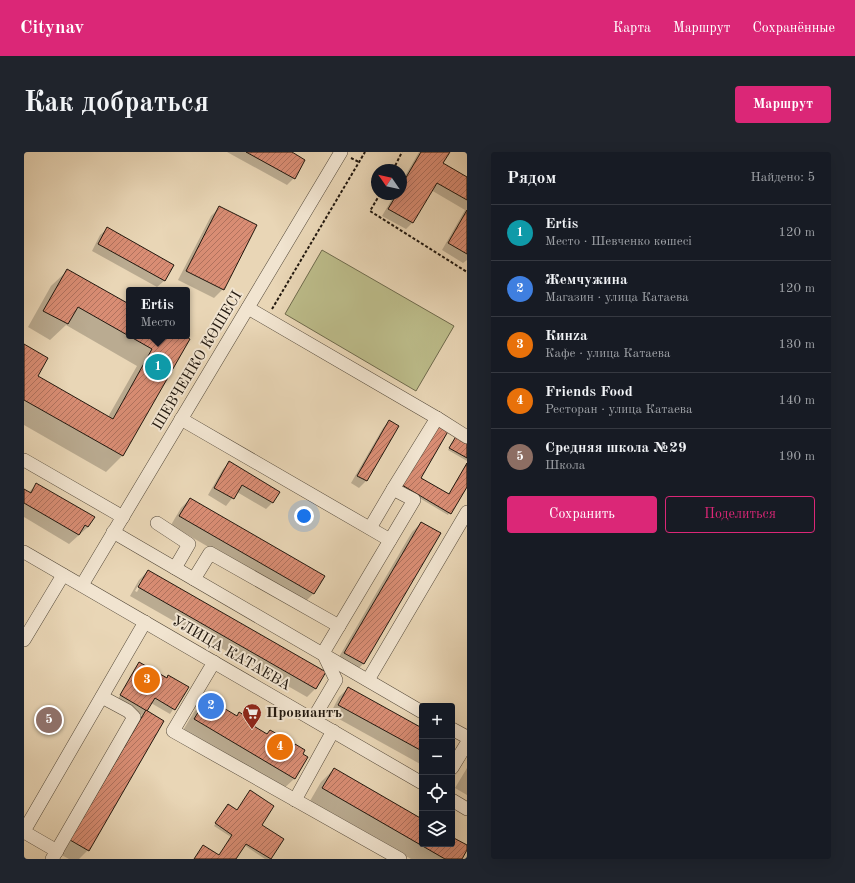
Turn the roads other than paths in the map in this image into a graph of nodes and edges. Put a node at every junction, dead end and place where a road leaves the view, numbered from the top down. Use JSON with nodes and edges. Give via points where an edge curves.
{"nodes":[{"id":1,"x":341,"y":152,"type":"edge"},
{"id":2,"x":248,"y":308,"type":"junction"},
{"id":3,"x":437,"y":418,"type":"junction"},
{"id":4,"x":181,"y":419,"type":"junction"},
{"id":5,"x":467,"y":436,"type":"edge"},
{"id":6,"x":24,"y":460,"type":"edge"},
{"id":7,"x":393,"y":489,"type":"junction"},
{"id":8,"x":467,"y":512,"type":"edge"},
{"id":9,"x":123,"y":517,"type":"junction"},
{"id":10,"x":156,"y":523,"type":"dead end"},
{"id":11,"x":370,"y":528,"type":"junction"},
{"id":12,"x":113,"y":532,"type":"junction"},
{"id":13,"x":390,"y":540,"type":"junction"},
{"id":14,"x":24,"y":552,"type":"edge"},
{"id":15,"x":175,"y":568,"type":"junction"},
{"id":16,"x":64,"y":575,"type":"junction"},
{"id":17,"x":194,"y":579,"type":"junction"},
{"id":18,"x":82,"y":585,"type":"junction"},
{"id":19,"x":145,"y":622,"type":"junction"},
{"id":20,"x":339,"y":626,"type":"junction"},
{"id":21,"x":24,"y":640,"type":"edge"},
{"id":22,"x":322,"y":653,"type":"junction"},
{"id":23,"x":214,"y":662,"type":"junction"},
{"id":24,"x":368,"y":680,"type":"junction"},
{"id":25,"x":102,"y":697,"type":"junction"},
{"id":26,"x":419,"y":710,"type":"edge"},
{"id":27,"x":313,"y":720,"type":"junction"},
{"id":28,"x":455,"y":731,"type":"edge"},
{"id":29,"x":333,"y":732,"type":"junction"},
{"id":30,"x":467,"y":737,"type":"edge"},
{"id":31,"x":467,"y":743,"type":"edge"},
{"id":32,"x":455,"y":763,"type":"edge"},
{"id":33,"x":419,"y":781,"type":"edge"},
{"id":34,"x":295,"y":800,"type":"junction"},
{"id":35,"x":455,"y":802,"type":"edge"},
{"id":36,"x":467,"y":809,"type":"edge"},
{"id":37,"x":24,"y":831,"type":"edge"},
{"id":38,"x":55,"y":855,"type":"edge"},
{"id":39,"x":400,"y":859,"type":"edge"}],
"edges":[{"from":1,"to":2,"type":"street","name":"ШЕВЧЕНКО КӨШЕСІ"},
{"from":2,"to":3,"type":"street"},
{"from":2,"to":4,"type":"street","name":"ШЕВЧЕНКО КӨШЕСІ"},
{"from":3,"to":5,"type":"street"},
{"from":3,"to":7,"type":"street"},
{"from":4,"to":9,"type":"street","name":"ШЕВЧЕНКО КӨШЕСІ"},
{"from":4,"to":11,"type":"street"},
{"from":6,"to":9,"type":"street"},
{"from":7,"to":11,"type":"street"},
{"from":7,"to":13,"type":"street","via":[[414,500]]},
{"from":8,"to":24,"type":"street"},
{"from":9,"to":12,"type":"street","name":"ШЕВЧЕНКО КӨШЕСІ"},
{"from":10,"to":15,"type":"street","via":[[189,544]]},
{"from":11,"to":13,"type":"street"},
{"from":12,"to":15,"type":"street"},
{"from":12,"to":18,"type":"street","name":"ШЕВЧЕНКО КӨШЕСІ"},
{"from":13,"to":20,"type":"street"},
{"from":14,"to":16,"type":"street","name":"УЛИЦА КАТАЕВА"},
{"from":15,"to":17,"type":"street"},
{"from":16,"to":18,"type":"street","name":"УЛИЦА КАТАЕВА"},
{"from":16,"to":21,"type":"street"},
{"from":17,"to":20,"type":"street","via":[[210,553]]},
{"from":17,"to":22,"type":"street"},
{"from":18,"to":19,"type":"street","name":"УЛИЦА КАТАЕВА"},
{"from":19,"to":23,"type":"street","name":"УЛИЦА КАТАЕВА"},
{"from":19,"to":25,"type":"street"},
{"from":20,"to":22,"type":"street"},
{"from":22,"to":24,"type":"street"},
{"from":22,"to":27,"type":"street","via":[[336,680]]},
{"from":23,"to":27,"type":"street","name":"УЛИЦА КАТАЕВА"},
{"from":23,"to":34,"type":"street","via":[[173,731]]},
{"from":24,"to":26,"type":"street"},
{"from":25,"to":37,"type":"street"},
{"from":25,"to":38,"type":"street","via":[[134,717]]},
{"from":27,"to":29,"type":"street","name":"УЛИЦА КАТАЕВА"},
{"from":28,"to":30,"type":"street"},
{"from":29,"to":33,"type":"street","name":"УЛИЦА КАТАЕВА"},
{"from":29,"to":34,"type":"street"},
{"from":31,"to":32,"type":"street"},
{"from":34,"to":39,"type":"street"},
{"from":35,"to":36,"type":"street"},
{"from":37,"to":38,"type":"street"}]}
